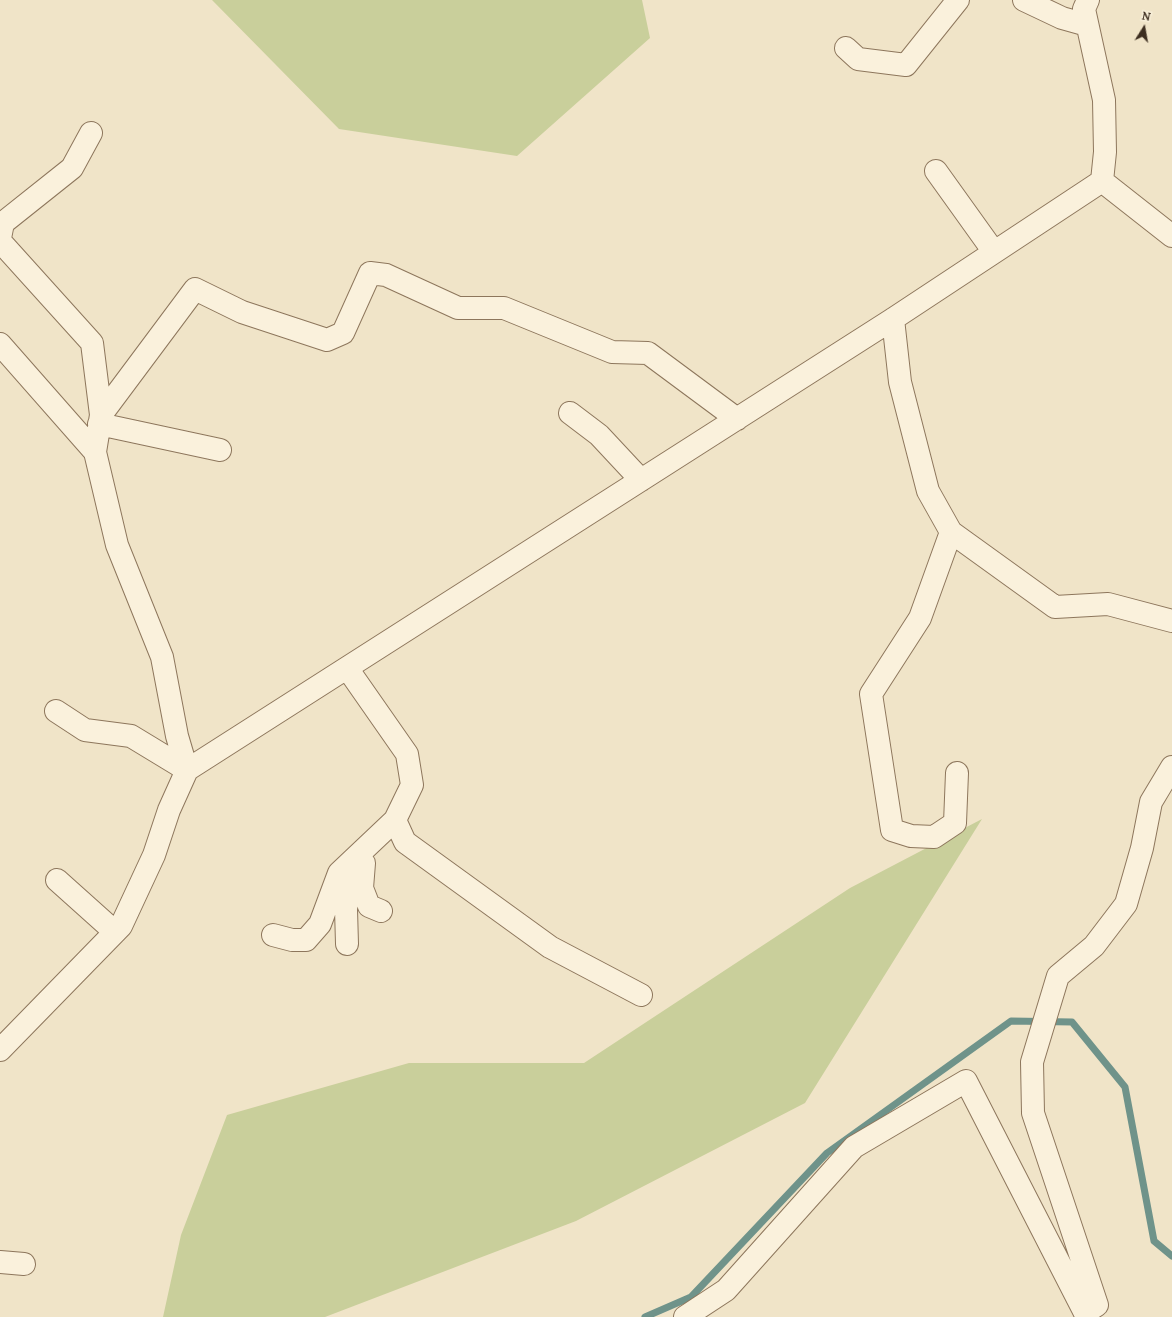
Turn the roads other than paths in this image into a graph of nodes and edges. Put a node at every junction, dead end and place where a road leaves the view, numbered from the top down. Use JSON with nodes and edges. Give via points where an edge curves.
{"nodes":[{"id":1,"x":958,"y":0,"type":"edge"},
{"id":2,"x":1024,"y":0,"type":"edge"},
{"id":3,"x":1088,"y":0,"type":"edge"},
{"id":4,"x":1087,"y":25,"type":"junction"},
{"id":5,"x":846,"y":48,"type":"dead end"},
{"id":6,"x":91,"y":133,"type":"dead end"},
{"id":7,"x":936,"y":171,"type":"dead end"},
{"id":8,"x":1102,"y":180,"type":"junction"},
{"id":9,"x":1172,"y":236,"type":"edge"},
{"id":10,"x":0,"y":238,"type":"edge"},
{"id":11,"x":0,"y":241,"type":"edge"},
{"id":12,"x":994,"y":252,"type":"junction"},
{"id":13,"x":893,"y":319,"type":"junction"},
{"id":14,"x":0,"y":344,"type":"edge"},
{"id":15,"x":570,"y":413,"type":"dead end"},
{"id":16,"x":737,"y":419,"type":"junction"},
{"id":17,"x":100,"y":420,"type":"junction"},
{"id":18,"x":220,"y":450,"type":"dead end"},
{"id":19,"x":95,"y":452,"type":"junction"},
{"id":20,"x":641,"y":480,"type":"junction"},
{"id":21,"x":952,"y":532,"type":"junction"},
{"id":22,"x":1172,"y":621,"type":"edge"},
{"id":23,"x":347,"y":668,"type":"junction"},
{"id":24,"x":56,"y":711,"type":"dead end"},
{"id":25,"x":1172,"y":767,"type":"edge"},
{"id":26,"x":187,"y":770,"type":"junction"},
{"id":27,"x":957,"y":773,"type":"dead end"},
{"id":28,"x":395,"y":820,"type":"junction"},
{"id":29,"x":359,"y":854,"type":"junction"},
{"id":30,"x":57,"y":880,"type":"dead end"},
{"id":31,"x":381,"y":912,"type":"dead end"},
{"id":32,"x":115,"y":932,"type":"junction"},
{"id":33,"x":273,"y":935,"type":"dead end"},
{"id":34,"x":346,"y":944,"type":"dead end"},
{"id":35,"x":641,"y":995,"type":"dead end"},
{"id":36,"x":0,"y":1050,"type":"edge"},
{"id":37,"x":0,"y":1262,"type":"edge"},
{"id":38,"x":24,"y":1264,"type":"dead end"},
{"id":39,"x":685,"y":1317,"type":"edge"}],
"edges":[{"from":1,"to":5,"type":"street","via":[[906,65],[858,59]]},
{"from":2,"to":4,"type":"street","via":[[1062,18]]},
{"from":3,"to":4,"type":"street","via":[[1084,9]]},
{"from":4,"to":8,"type":"street","via":[[1104,100],[1105,152]]},
{"from":6,"to":10,"type":"street","via":[[72,168],[3,223]]},
{"from":7,"to":12,"type":"street"},
{"from":8,"to":9,"type":"street"},
{"from":8,"to":12,"type":"street"},
{"from":11,"to":17,"type":"street","via":[[92,343]]},
{"from":12,"to":13,"type":"street"},
{"from":13,"to":16,"type":"street"},
{"from":13,"to":21,"type":"street","via":[[900,382],[928,491]]},
{"from":14,"to":19,"type":"street"},
{"from":15,"to":20,"type":"street","via":[[599,435]]},
{"from":16,"to":17,"type":"street","via":[[648,353],[612,352],[504,308],[458,308],[386,275],[370,273],[343,333],[327,340],[242,312],[195,289]]},
{"from":16,"to":20,"type":"street"},
{"from":17,"to":18,"type":"street"},
{"from":17,"to":19,"type":"street"},
{"from":19,"to":26,"type":"street","via":[[117,544],[162,657],[177,736]]},
{"from":20,"to":23,"type":"street"},
{"from":21,"to":22,"type":"street","via":[[1055,607],[1108,604]]},
{"from":21,"to":27,"type":"street","via":[[920,618],[871,694],[892,830],[911,836],[934,837],[955,823]]},
{"from":23,"to":26,"type":"street"},
{"from":23,"to":28,"type":"street","via":[[407,754],[412,785]]},
{"from":24,"to":26,"type":"street","via":[[85,730],[131,736]]},
{"from":25,"to":39,"type":"street","via":[[1151,802],[1142,848],[1126,904],[1094,946],[1058,976],[1032,1062],[1033,1113],[1097,1305],[1085,1313],[966,1081],[854,1148],[726,1290]]},
{"from":26,"to":32,"type":"street","via":[[169,810],[154,855],[121,926]]},
{"from":28,"to":29,"type":"street"},
{"from":28,"to":35,"type":"street","via":[[405,842],[550,947]]},
{"from":29,"to":31,"type":"street","via":[[362,888],[369,906]]},
{"from":29,"to":33,"type":"street","via":[[338,873],[320,924],[306,940],[292,940]]},
{"from":29,"to":34,"type":"street","via":[[346,909]]},
{"from":30,"to":32,"type":"street"},
{"from":32,"to":36,"type":"street"},
{"from":37,"to":38,"type":"street"}]}
